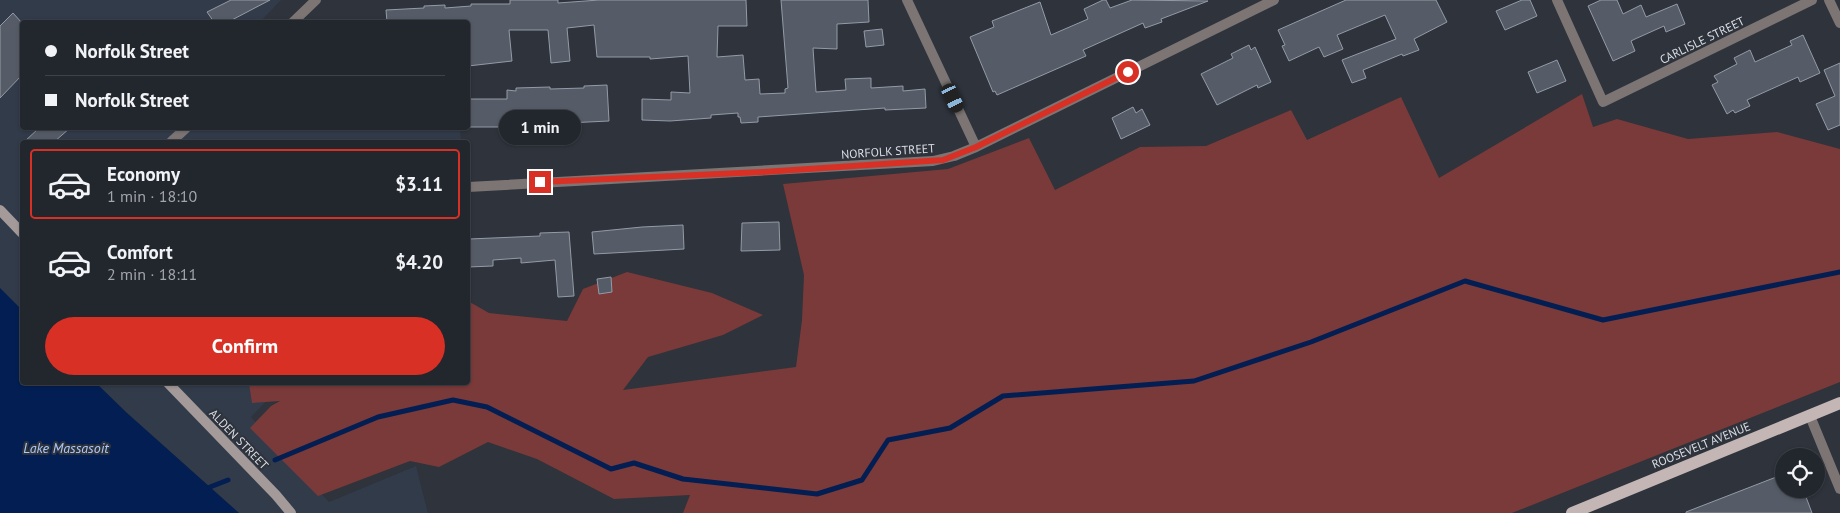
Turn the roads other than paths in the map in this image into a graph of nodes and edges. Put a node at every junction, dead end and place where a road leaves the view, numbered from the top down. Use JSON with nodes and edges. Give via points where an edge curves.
{"nodes":[{"id":1,"x":316,"y":0,"type":"edge"},
{"id":2,"x":907,"y":0,"type":"edge"},
{"id":3,"x":1274,"y":0,"type":"edge"},
{"id":4,"x":1556,"y":0,"type":"edge"},
{"id":5,"x":1812,"y":0,"type":"edge"},
{"id":6,"x":1828,"y":0,"type":"edge"},
{"id":7,"x":295,"y":20,"type":"edge"},
{"id":8,"x":1840,"y":23,"type":"edge"},
{"id":9,"x":184,"y":130,"type":"edge"},
{"id":10,"x":173,"y":140,"type":"edge"},
{"id":11,"x":976,"y":147,"type":"junction"},
{"id":12,"x":470,"y":187,"type":"edge"},
{"id":13,"x":0,"y":210,"type":"edge"},
{"id":14,"x":20,"y":231,"type":"edge"},
{"id":15,"x":170,"y":385,"type":"edge"},
{"id":16,"x":1840,"y":404,"type":"edge"},
{"id":17,"x":1810,"y":416,"type":"junction"},
{"id":18,"x":1840,"y":489,"type":"edge"},
{"id":19,"x":291,"y":513,"type":"edge"},
{"id":20,"x":1572,"y":513,"type":"edge"}],
"edges":[{"from":1,"to":7,"type":"street"},
{"from":2,"to":11,"type":"street"},
{"from":3,"to":11,"type":"street","name":"NORFOLK STREET"},
{"from":4,"to":5,"type":"street","name":"CARLISLE STREET","via":[[1603,102]]},
{"from":6,"to":8,"type":"street"},
{"from":9,"to":10,"type":"street"},
{"from":11,"to":12,"type":"street","name":"NORFOLK STREET","via":[[933,161]]},
{"from":13,"to":14,"type":"main road"},
{"from":15,"to":19,"type":"main road","name":"ALDEN STREET"},
{"from":16,"to":17,"type":"main road","name":"ROOSEVELT AVENUE"},
{"from":17,"to":18,"type":"street"},
{"from":17,"to":20,"type":"main road","name":"ROOSEVELT AVENUE"}]}
